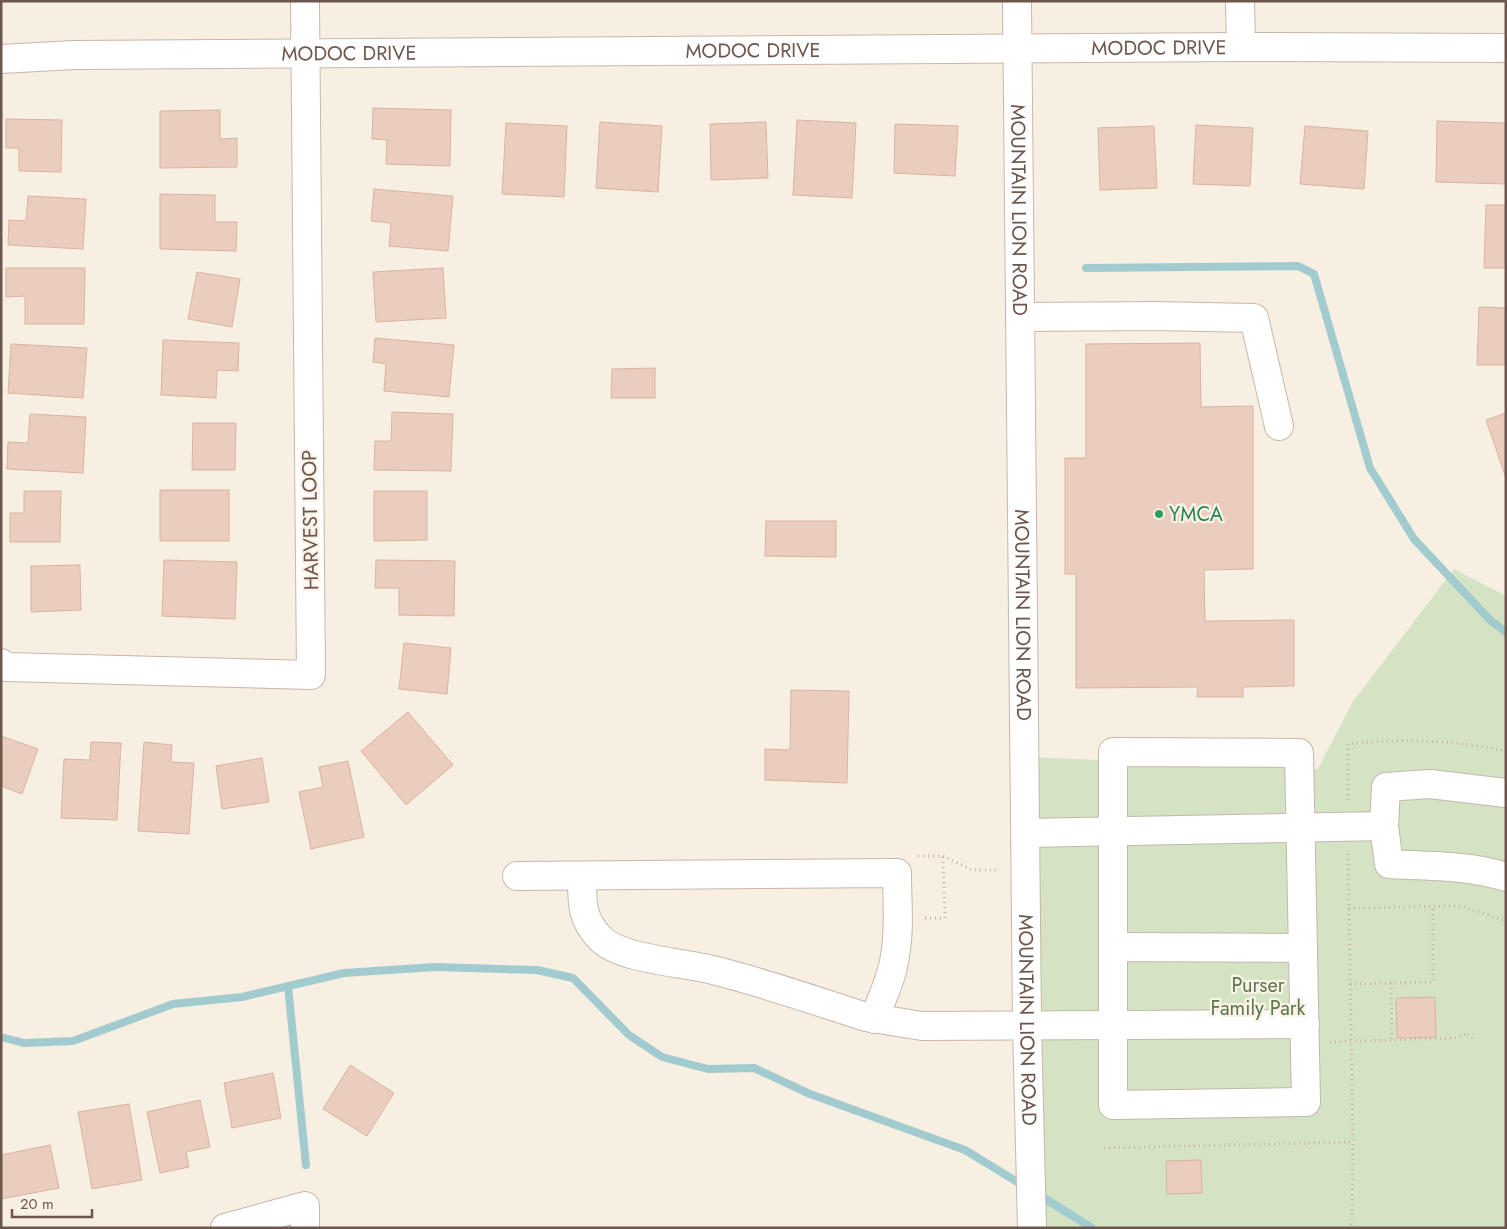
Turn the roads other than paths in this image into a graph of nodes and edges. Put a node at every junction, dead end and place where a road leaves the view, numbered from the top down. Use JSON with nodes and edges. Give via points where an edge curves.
{"nodes":[{"id":1,"x":305,"y":1,"type":"edge"},
{"id":2,"x":1017,"y":1,"type":"edge"},
{"id":3,"x":1240,"y":1,"type":"edge"},
{"id":4,"x":1241,"y":46,"type":"junction"},
{"id":5,"x":1506,"y":48,"type":"edge"},
{"id":6,"x":1017,"y":49,"type":"junction"},
{"id":7,"x":305,"y":53,"type":"junction"},
{"id":8,"x":1,"y":59,"type":"edge"},
{"id":9,"x":1020,"y":317,"type":"junction"},
{"id":10,"x":1279,"y":426,"type":"dead end"},
{"id":11,"x":1,"y":663,"type":"edge"},
{"id":12,"x":1506,"y":793,"type":"edge"},
{"id":13,"x":1384,"y":826,"type":"junction"},
{"id":14,"x":1301,"y":828,"type":"junction"},
{"id":15,"x":1114,"y":831,"type":"junction"},
{"id":16,"x":1026,"y":833,"type":"junction"},
{"id":17,"x":517,"y":876,"type":"dead end"},
{"id":18,"x":582,"y":876,"type":"junction"},
{"id":19,"x":1506,"y":877,"type":"edge"},
{"id":20,"x":1114,"y":947,"type":"junction"},
{"id":21,"x":1303,"y":948,"type":"junction"},
{"id":22,"x":874,"y":1019,"type":"junction"},
{"id":23,"x":1113,"y":1025,"type":"junction"},
{"id":24,"x":1027,"y":1026,"type":"junction"},
{"id":25,"x":1305,"y":1033,"type":"junction"},
{"id":26,"x":225,"y":1228,"type":"edge"},
{"id":27,"x":305,"y":1228,"type":"edge"},
{"id":28,"x":1032,"y":1228,"type":"edge"}],
"edges":[{"from":1,"to":7,"type":"street"},
{"from":2,"to":6,"type":"street","name":"MOUNTAIN LION ROAD"},
{"from":3,"to":4,"type":"street"},
{"from":4,"to":5,"type":"street","name":"MODOC DRIVE"},
{"from":4,"to":6,"type":"street","name":"MODOC DRIVE"},
{"from":6,"to":7,"type":"street","name":"MODOC DRIVE"},
{"from":6,"to":9,"type":"street","name":"MOUNTAIN LION ROAD"},
{"from":7,"to":8,"type":"street","name":"MODOC DRIVE","via":[[74,55]]},
{"from":7,"to":11,"type":"street","name":"HARVEST LOOP","via":[[311,675],[6,667]]},
{"from":9,"to":10,"type":"street","via":[[1254,318]]},
{"from":9,"to":16,"type":"street","name":"MOUNTAIN LION ROAD"},
{"from":12,"to":13,"type":"street","via":[[1430,784],[1386,787]]},
{"from":13,"to":14,"type":"street"},
{"from":13,"to":19,"type":"street","via":[[1389,864],[1459,867]]},
{"from":14,"to":15,"type":"street"},
{"from":14,"to":15,"type":"street","via":[[1299,753],[1113,752]]},
{"from":14,"to":21,"type":"street"},
{"from":15,"to":16,"type":"street"},
{"from":15,"to":20,"type":"street"},
{"from":16,"to":24,"type":"street","name":"MOUNTAIN LION ROAD"},
{"from":17,"to":18,"type":"street"},
{"from":18,"to":22,"type":"street","via":[[584,913],[590,927],[618,950],[713,970]]},
{"from":18,"to":22,"type":"street","via":[[897,873],[895,957]]},
{"from":20,"to":21,"type":"street"},
{"from":20,"to":23,"type":"street"},
{"from":21,"to":25,"type":"street"},
{"from":22,"to":24,"type":"street","via":[[922,1026]]},
{"from":23,"to":24,"type":"street"},
{"from":23,"to":25,"type":"street"},
{"from":23,"to":25,"type":"street","via":[[1113,1105],[1306,1102]]},
{"from":24,"to":28,"type":"street","name":"MOUNTAIN LION ROAD"},
{"from":26,"to":27,"type":"street","via":[[304,1206]]}]}
